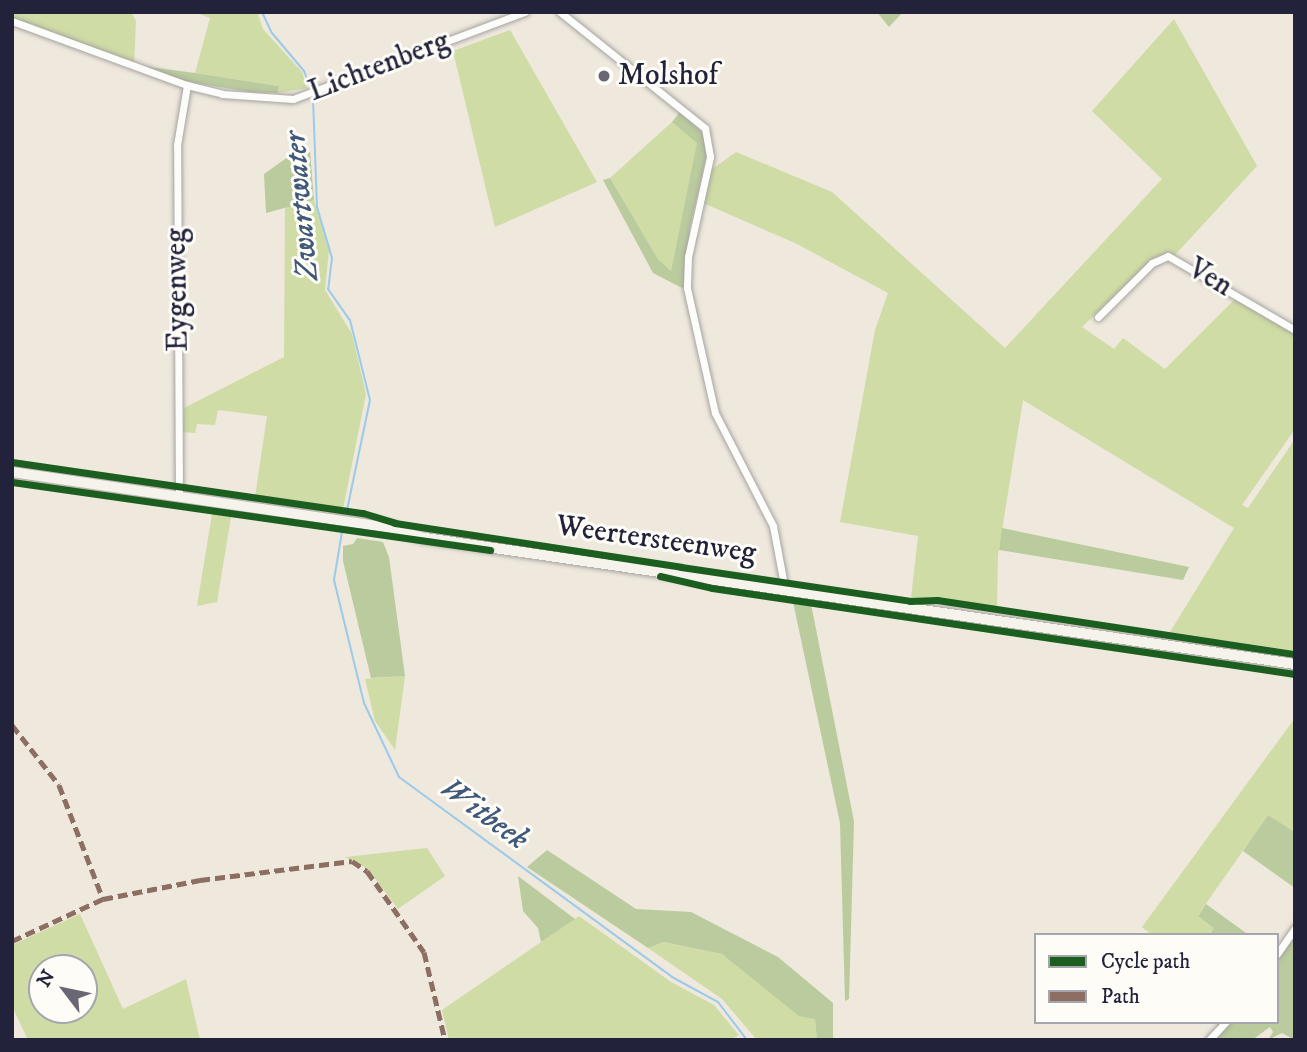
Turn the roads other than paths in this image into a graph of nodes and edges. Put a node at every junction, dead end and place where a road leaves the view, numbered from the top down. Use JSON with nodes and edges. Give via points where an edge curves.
{"nodes":[{"id":1,"x":525,"y":12,"type":"edge"},
{"id":2,"x":560,"y":12,"type":"edge"},
{"id":3,"x":12,"y":21,"type":"edge"},
{"id":4,"x":187,"y":85,"type":"junction"},
{"id":5,"x":1098,"y":317,"type":"dead end"},
{"id":6,"x":1295,"y":330,"type":"edge"},
{"id":7,"x":12,"y":472,"type":"edge"},
{"id":8,"x":179,"y":497,"type":"junction"},
{"id":9,"x":785,"y":590,"type":"junction"},
{"id":10,"x":1295,"y":664,"type":"edge"},
{"id":11,"x":1295,"y":928,"type":"edge"},
{"id":12,"x":1279,"y":951,"type":"edge"},
{"id":13,"x":1224,"y":1024,"type":"edge"},
{"id":14,"x":1209,"y":1040,"type":"edge"}],
"edges":[{"from":1,"to":4,"type":"street","name":"Lichtenberg","via":[[303,97],[264,99]]},
{"from":2,"to":9,"type":"street","via":[[705,128],[710,158],[688,257],[687,288],[715,413],[773,526]]},
{"from":3,"to":4,"type":"street","name":"Lichtenberg"},
{"from":4,"to":8,"type":"street","name":"Eygenweg","via":[[177,145]]},
{"from":5,"to":6,"type":"street","name":"Ven","via":[[1154,261],[1170,257]]},
{"from":7,"to":8,"type":"main road","name":"Weertersteenweg"},
{"from":8,"to":9,"type":"main road","name":"Weertersteenweg"},
{"from":9,"to":10,"type":"main road","name":"Weertersteenweg"},
{"from":11,"to":12,"type":"street"},
{"from":13,"to":14,"type":"street"}]}
